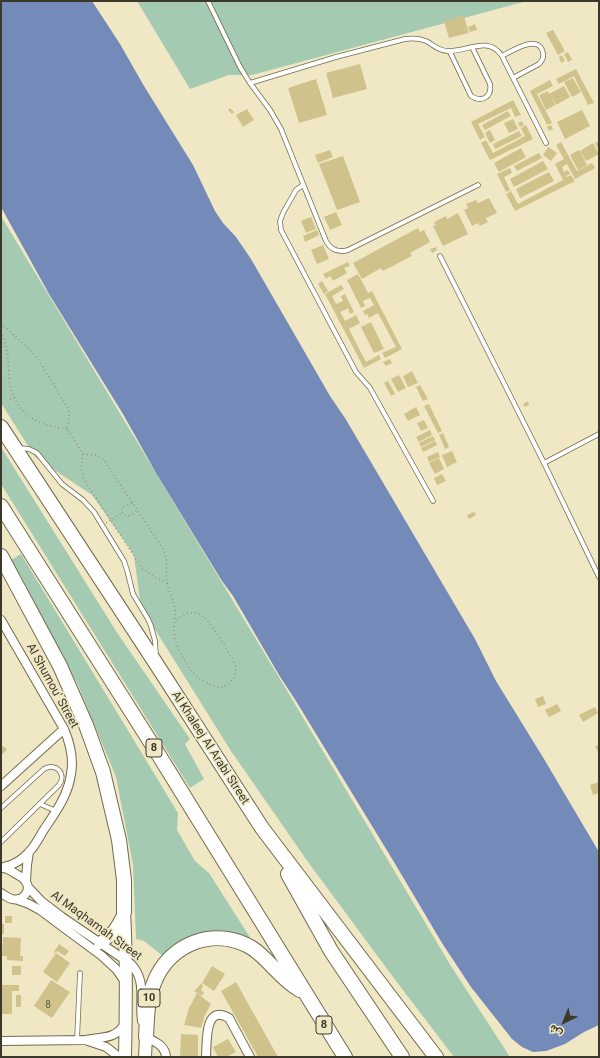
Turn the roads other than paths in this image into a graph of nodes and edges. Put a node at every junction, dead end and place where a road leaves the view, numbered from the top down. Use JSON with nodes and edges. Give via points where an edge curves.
{"nodes":[{"id":1,"x":208,"y":1,"type":"edge"},
{"id":2,"x":472,"y":47,"type":"junction"},
{"id":3,"x":450,"y":52,"type":"junction"},
{"id":4,"x":502,"y":56,"type":"junction"},
{"id":5,"x":513,"y":78,"type":"junction"},
{"id":6,"x":250,"y":83,"type":"junction"},
{"id":7,"x":546,"y":143,"type":"dead end"},
{"id":8,"x":478,"y":184,"type":"dead end"},
{"id":9,"x":303,"y":185,"type":"junction"},
{"id":10,"x":440,"y":256,"type":"dead end"},
{"id":11,"x":1,"y":426,"type":"edge"},
{"id":12,"x":599,"y":434,"type":"edge"},
{"id":13,"x":15,"y":448,"type":"junction"},
{"id":14,"x":544,"y":463,"type":"junction"},
{"id":15,"x":433,"y":501,"type":"dead end"},
{"id":16,"x":1,"y":506,"type":"edge"},
{"id":17,"x":1,"y":556,"type":"edge"},
{"id":18,"x":599,"y":577,"type":"edge"},
{"id":19,"x":1,"y":620,"type":"edge"},
{"id":20,"x":155,"y":662,"type":"junction"},
{"id":21,"x":64,"y":729,"type":"junction"},
{"id":22,"x":60,"y":772,"type":"junction"},
{"id":23,"x":72,"y":773,"type":"junction"},
{"id":24,"x":1,"y":786,"type":"edge"},
{"id":25,"x":40,"y":804,"type":"junction"},
{"id":26,"x":1,"y":808,"type":"edge"},
{"id":27,"x":56,"y":812,"type":"junction"},
{"id":28,"x":262,"y":828,"type":"junction"},
{"id":29,"x":1,"y":842,"type":"edge"},
{"id":30,"x":30,"y":852,"type":"junction"},
{"id":31,"x":2,"y":868,"type":"edge"},
{"id":32,"x":27,"y":884,"type":"junction"},
{"id":33,"x":1,"y":893,"type":"edge"},
{"id":34,"x":18,"y":900,"type":"junction"},
{"id":35,"x":124,"y":912,"type":"junction"},
{"id":36,"x":100,"y":943,"type":"junction"},
{"id":37,"x":126,"y":961,"type":"junction"},
{"id":38,"x":80,"y":973,"type":"dead end"},
{"id":39,"x":126,"y":984,"type":"junction"},
{"id":40,"x":304,"y":992,"type":"junction"},
{"id":41,"x":126,"y":1022,"type":"junction"},
{"id":42,"x":146,"y":1037,"type":"junction"},
{"id":43,"x":81,"y":1040,"type":"junction"},
{"id":44,"x":1,"y":1041,"type":"edge"},
{"id":45,"x":119,"y":1057,"type":"edge"},
{"id":46,"x":125,"y":1057,"type":"edge"},
{"id":47,"x":145,"y":1057,"type":"edge"},
{"id":48,"x":166,"y":1057,"type":"edge"},
{"id":49,"x":206,"y":1057,"type":"edge"},
{"id":50,"x":250,"y":1057,"type":"edge"},
{"id":51,"x":344,"y":1057,"type":"edge"},
{"id":52,"x":402,"y":1057,"type":"edge"},
{"id":53,"x":436,"y":1057,"type":"edge"}],
"edges":[{"from":1,"to":6,"type":"lane"},
{"from":2,"to":3,"type":"lane"},
{"from":2,"to":3,"type":"lane","via":[[490,84],[490,93],[484,99],[472,96]]},
{"from":2,"to":4,"type":"lane","via":[[488,45],[494,47]]},
{"from":3,"to":6,"type":"lane","via":[[437,49],[426,41],[404,39]]},
{"from":4,"to":5,"type":"lane"},
{"from":4,"to":5,"type":"lane","via":[[529,44],[536,44],[541,49],[541,62]]},
{"from":5,"to":7,"type":"lane"},
{"from":6,"to":9,"type":"lane","via":[[281,129]]},
{"from":8,"to":9,"type":"lane","via":[[348,250],[339,251],[331,248],[326,240]]},
{"from":9,"to":15,"type":"lane","via":[[294,192],[283,213],[280,221],[281,230],[356,372],[370,388]]},
{"from":10,"to":14,"type":"lane"},
{"from":11,"to":13,"type":"highway","name":"Al Khaleej Al Arabi Street"},
{"from":12,"to":14,"type":"lane"},
{"from":13,"to":20,"type":"highway","name":"Al Khaleej Al Arabi Street"},
{"from":13,"to":20,"type":"lane","via":[[29,449],[41,456],[62,484],[90,508],[102,526],[124,561],[133,594],[151,626],[156,648]]},
{"from":14,"to":18,"type":"lane"},
{"from":16,"to":40,"type":"highway","number":"8","via":[[160,757]]},
{"from":17,"to":35,"type":"highway","number":"10","via":[[60,666],[103,772],[119,840],[124,880]]},
{"from":19,"to":21,"type":"street","name":"Al Shumou' Street"},
{"from":20,"to":28,"type":"highway","name":"Al Khaleej Al Arabi Street"},
{"from":21,"to":23,"type":"street","name":"Al Shumou' Street","via":[[72,755]]},
{"from":21,"to":24,"type":"street"},
{"from":22,"to":23,"type":"lane"},
{"from":22,"to":25,"type":"lane","via":[[61,783]]},
{"from":22,"to":26,"type":"lane","via":[[56,767],[46,767]]},
{"from":23,"to":27,"type":"street","name":"Al Shumou' Street","via":[[66,793]]},
{"from":25,"to":27,"type":"lane"},
{"from":25,"to":29,"type":"lane"},
{"from":27,"to":30,"type":"street","name":"Al Shumou' Street"},
{"from":28,"to":52,"type":"highway","via":[[331,951]]},
{"from":28,"to":53,"type":"highway","name":"Al Khaleej Al Arabi Street"},
{"from":30,"to":31,"type":"street","name":"Al Shumou' Street","via":[[17,862]]},
{"from":30,"to":32,"type":"street","name":"Al Shumou' Street"},
{"from":31,"to":32,"type":"street","name":"Al Maqhamah Street","via":[[9,869]]},
{"from":32,"to":34,"type":"street","via":[[26,895]]},
{"from":32,"to":36,"type":"street","name":"Al Maqhamah Street","via":[[41,901]]},
{"from":33,"to":34,"type":"street","name":"Al Maqhamah Street","via":[[12,900]]},
{"from":34,"to":39,"type":"street","name":"Al Maqhamah Street","via":[[40,910],[102,956],[116,969]]},
{"from":35,"to":36,"type":"main road","via":[[114,932]]},
{"from":35,"to":37,"type":"main road","number":"10"},
{"from":36,"to":37,"type":"street","name":"Al Maqhamah Street"},
{"from":37,"to":39,"type":"main road","number":"10"},
{"from":37,"to":42,"type":"street","name":"Al Maqhamah Street","via":[[136,969],[141,981],[140,1011]]},
{"from":38,"to":43,"type":"lane"},
{"from":39,"to":41,"type":"main road","number":"10"},
{"from":40,"to":42,"type":"highway","number":"10","via":[[290,984],[258,953],[247,946],[235,941],[201,940],[178,951],[165,962],[156,976],[151,992]]},
{"from":40,"to":51,"type":"highway","number":"8"},
{"from":41,"to":43,"type":"street","via":[[114,1035]]},
{"from":41,"to":46,"type":"main road","number":"10"},
{"from":42,"to":47,"type":"main road","number":"10"},
{"from":42,"to":48,"type":"street","via":[[162,1047]]},
{"from":43,"to":44,"type":"street"},
{"from":43,"to":45,"type":"street","via":[[106,1047]]},
{"from":49,"to":50,"type":"street","via":[[208,1025],[214,1016],[219,1014],[229,1018]]}]}
